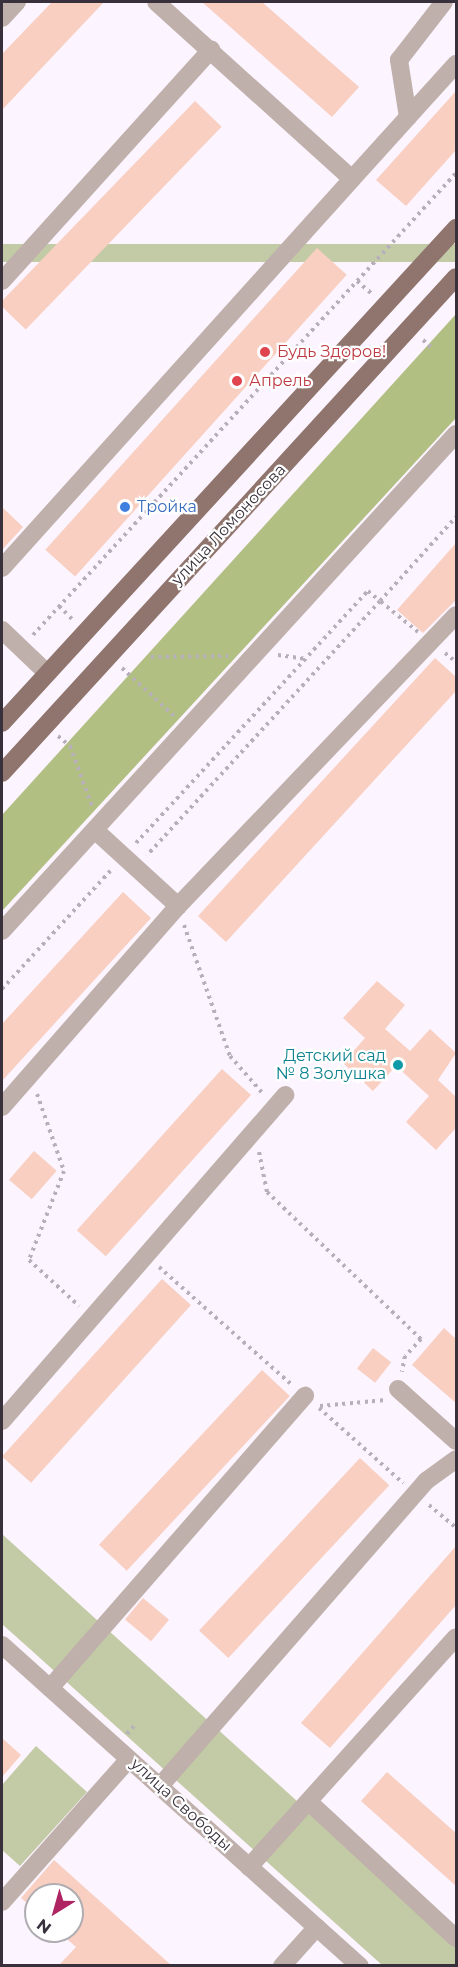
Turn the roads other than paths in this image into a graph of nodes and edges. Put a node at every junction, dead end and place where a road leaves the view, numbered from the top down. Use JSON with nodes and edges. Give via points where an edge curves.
{"nodes":[{"id":1,"x":17,"y":2,"type":"edge"},
{"id":2,"x":156,"y":2,"type":"edge"},
{"id":3,"x":444,"y":2,"type":"edge"},
{"id":4,"x":2,"y":18,"type":"edge"},
{"id":5,"x":211,"y":51,"type":"junction"},
{"id":6,"x":456,"y":64,"type":"edge"},
{"id":7,"x":408,"y":117,"type":"junction"},
{"id":8,"x":352,"y":179,"type":"junction"},
{"id":9,"x":456,"y":228,"type":"edge"},
{"id":10,"x":456,"y":278,"type":"edge"},
{"id":11,"x":2,"y":281,"type":"edge"},
{"id":12,"x":456,"y":434,"type":"edge"},
{"id":13,"x":2,"y":568,"type":"edge"},
{"id":14,"x":456,"y":615,"type":"edge"},
{"id":15,"x":2,"y":630,"type":"edge"},
{"id":16,"x":46,"y":673,"type":"junction"},
{"id":17,"x":2,"y":723,"type":"edge"},
{"id":18,"x":2,"y":773,"type":"edge"},
{"id":19,"x":99,"y":830,"type":"junction"},
{"id":20,"x":178,"y":906,"type":"junction"},
{"id":21,"x":2,"y":931,"type":"edge"},
{"id":22,"x":280,"y":1100,"type":"road end"},
{"id":23,"x":2,"y":1107,"type":"edge"},
{"id":24,"x":398,"y":1389,"type":"road end"},
{"id":25,"x":311,"y":1401,"type":"road end"},
{"id":26,"x":2,"y":1421,"type":"edge"},
{"id":27,"x":456,"y":1442,"type":"edge"},
{"id":28,"x":456,"y":1459,"type":"edge"},
{"id":29,"x":456,"y":1637,"type":"edge"},
{"id":30,"x":4,"y":1651,"type":"edge"},
{"id":31,"x":50,"y":1688,"type":"junction"},
{"id":32,"x":129,"y":1759,"type":"junction"},
{"id":33,"x":160,"y":1786,"type":"junction"},
{"id":34,"x":309,"y":1802,"type":"junction"},
{"id":35,"x":249,"y":1867,"type":"junction"},
{"id":36,"x":2,"y":1902,"type":"edge"},
{"id":37,"x":317,"y":1927,"type":"junction"},
{"id":38,"x":456,"y":1938,"type":"edge"},
{"id":39,"x":282,"y":1965,"type":"edge"},
{"id":40,"x":360,"y":1965,"type":"edge"}],
"edges":[{"from":1,"to":4,"type":"street"},
{"from":2,"to":5,"type":"street"},
{"from":3,"to":7,"type":"street","via":[[399,60]]},
{"from":5,"to":8,"type":"street"},
{"from":5,"to":11,"type":"street"},
{"from":6,"to":7,"type":"street"},
{"from":7,"to":8,"type":"street"},
{"from":8,"to":13,"type":"street"},
{"from":9,"to":16,"type":"main road","name":"улица Ломоносова"},
{"from":10,"to":18,"type":"main road","name":"улица Ломоносова"},
{"from":12,"to":19,"type":"street"},
{"from":14,"to":20,"type":"street"},
{"from":15,"to":16,"type":"street"},
{"from":16,"to":17,"type":"main road","name":"улица Ломоносова"},
{"from":19,"to":20,"type":"street"},
{"from":19,"to":21,"type":"street"},
{"from":20,"to":23,"type":"street"},
{"from":22,"to":26,"type":"street"},
{"from":24,"to":27,"type":"street"},
{"from":25,"to":31,"type":"street"},
{"from":28,"to":33,"type":"street","via":[[426,1480]]},
{"from":29,"to":34,"type":"street"},
{"from":30,"to":31,"type":"street","name":"улица Свободы"},
{"from":31,"to":32,"type":"street","name":"улица Свободы"},
{"from":32,"to":33,"type":"street","name":"улица Свободы"},
{"from":32,"to":36,"type":"street"},
{"from":33,"to":35,"type":"street","name":"улица Свободы"},
{"from":34,"to":35,"type":"street"},
{"from":34,"to":38,"type":"street"},
{"from":35,"to":37,"type":"street","name":"улица Свободы"},
{"from":37,"to":39,"type":"street"},
{"from":37,"to":40,"type":"street","name":"улица Свободы"}]}
